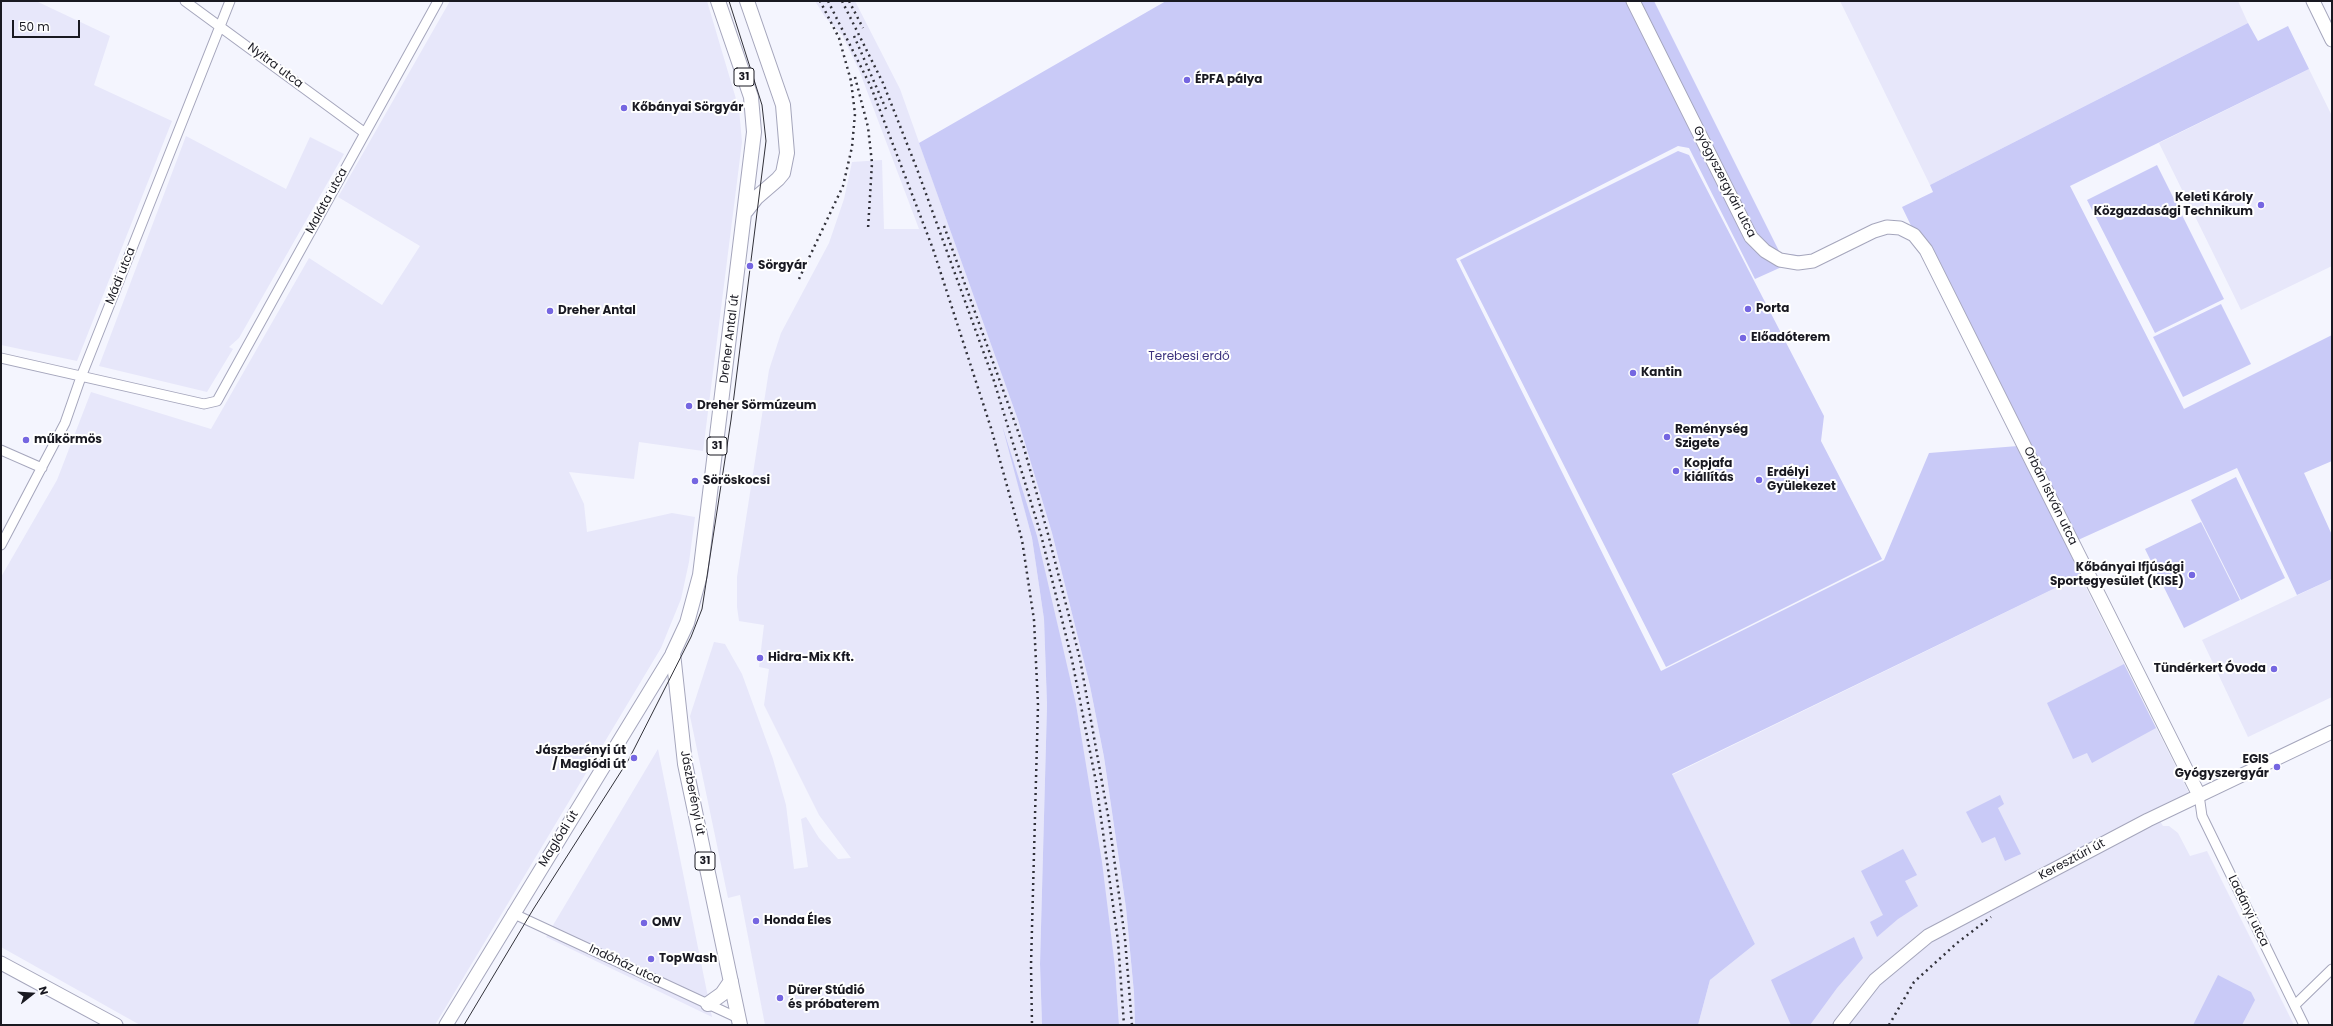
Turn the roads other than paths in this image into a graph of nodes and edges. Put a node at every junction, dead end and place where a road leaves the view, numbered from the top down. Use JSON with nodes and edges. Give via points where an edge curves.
{"nodes":[{"id":1,"x":185,"y":1,"type":"edge"},
{"id":2,"x":230,"y":1,"type":"edge"},
{"id":3,"x":438,"y":1,"type":"edge"},
{"id":4,"x":718,"y":1,"type":"edge"},
{"id":5,"x":747,"y":1,"type":"edge"},
{"id":6,"x":1634,"y":1,"type":"edge"},
{"id":7,"x":2313,"y":1,"type":"edge"},
{"id":8,"x":220,"y":25,"type":"junction"},
{"id":9,"x":2332,"y":40,"type":"edge"},
{"id":10,"x":365,"y":133,"type":"junction"},
{"id":11,"x":752,"y":155,"type":"junction"},
{"id":12,"x":778,"y":179,"type":"junction"},
{"id":13,"x":746,"y":211,"type":"junction"},
{"id":14,"x":1900,"y":228,"type":"joint"},
{"id":15,"x":1,"y":358,"type":"edge"},
{"id":16,"x":81,"y":377,"type":"junction"},
{"id":17,"x":1,"y":450,"type":"edge"},
{"id":18,"x":42,"y":468,"type":"junction"},
{"id":19,"x":1,"y":545,"type":"edge"},
{"id":20,"x":673,"y":653,"type":"junction"},
{"id":21,"x":2332,"y":732,"type":"edge"},
{"id":22,"x":2199,"y":795,"type":"junction"},
{"id":23,"x":512,"y":913,"type":"junction"},
{"id":24,"x":1,"y":963,"type":"edge"},
{"id":25,"x":2332,"y":969,"type":"edge"},
{"id":26,"x":731,"y":981,"type":"junction"},
{"id":27,"x":708,"y":1004,"type":"junction"},
{"id":28,"x":2295,"y":1005,"type":"junction"},
{"id":29,"x":739,"y":1021,"type":"edge"},
{"id":30,"x":116,"y":1025,"type":"edge"},
{"id":31,"x":446,"y":1025,"type":"edge"},
{"id":32,"x":1840,"y":1025,"type":"edge"},
{"id":33,"x":2304,"y":1025,"type":"edge"}],
"edges":[{"from":1,"to":8,"type":"street","name":"Nyitra utca"},
{"from":2,"to":8,"type":"street","name":"Mádi utca"},
{"from":3,"to":10,"type":"street","name":"Maláta utca"},
{"from":4,"to":11,"type":"main road","name":"Dreher Antal út","number":"31","via":[[751,97],[754,126]]},
{"from":5,"to":12,"type":"main road","number":"31","via":[[783,105],[787,153],[783,173]]},
{"from":6,"to":14,"type":"street","name":"Gyógyszergyári utca","via":[[1751,237],[1765,252],[1780,260],[1798,263],[1813,261],[1874,231],[1887,227]]},
{"from":7,"to":9,"type":"street"},
{"from":8,"to":10,"type":"street","name":"Nyitra utca"},
{"from":8,"to":16,"type":"street","name":"Mádi utca"},
{"from":10,"to":16,"type":"street","name":"Maláta utca","via":[[217,401],[204,404]]},
{"from":11,"to":12,"type":"main road","via":[[755,169],[760,175],[766,179]]},
{"from":11,"to":13,"type":"main road","name":"Dreher Antal út","number":"31"},
{"from":12,"to":13,"type":"main road","number":"31","via":[[756,198]]},
{"from":13,"to":20,"type":"main road","name":"Dreher Antal út","number":"31","via":[[700,575],[687,622]]},
{"from":14,"to":22,"type":"street","name":"Orbán István utca","via":[[1914,235],[1926,250]]},
{"from":15,"to":16,"type":"street"},
{"from":16,"to":18,"type":"street","name":"Mádi utca","via":[[65,423]]},
{"from":17,"to":18,"type":"street"},
{"from":18,"to":19,"type":"street","name":"Mádi utca"},
{"from":20,"to":23,"type":"street","name":"Maglódi út"},
{"from":20,"to":26,"type":"main road","name":"Jászberényi út","number":"31","via":[[685,764]]},
{"from":21,"to":22,"type":"street","name":"Keresztúri út"},
{"from":22,"to":28,"type":"street","name":"Ladányi utca","via":[[2202,816]]},
{"from":22,"to":32,"type":"street","name":"Keresztúri út","via":[[1928,936],[1875,980]]},
{"from":23,"to":27,"type":"street","name":"Indóház utca"},
{"from":23,"to":31,"type":"street","name":"Maglódi út"},
{"from":24,"to":30,"type":"street"},
{"from":25,"to":28,"type":"street"},
{"from":26,"to":27,"type":"main road","via":[[722,994]]},
{"from":26,"to":29,"type":"main road","name":"Jászberényi út","number":"31"},
{"from":27,"to":29,"type":"street","name":"Indóház utca"},
{"from":28,"to":33,"type":"street","name":"Ladányi utca"}]}
